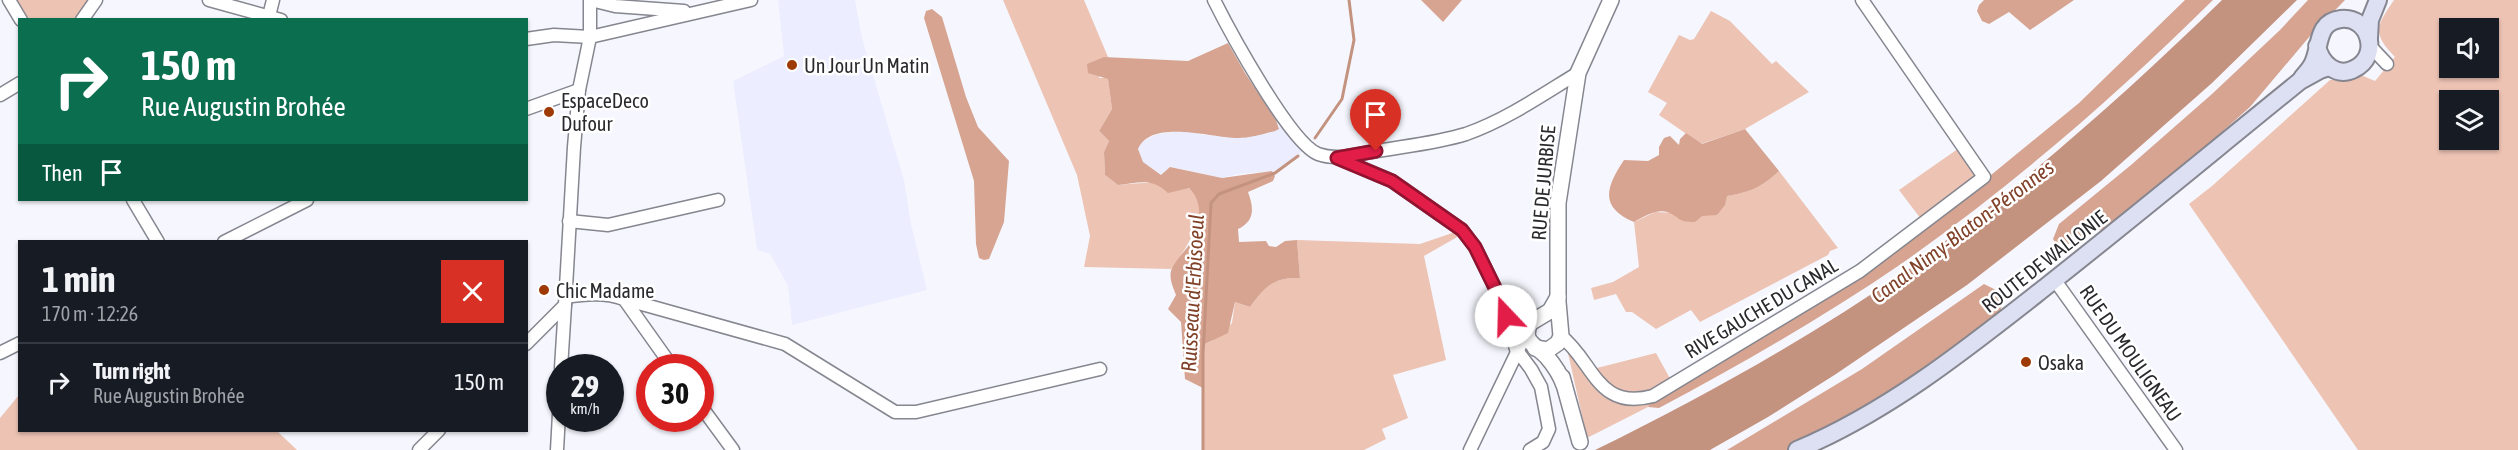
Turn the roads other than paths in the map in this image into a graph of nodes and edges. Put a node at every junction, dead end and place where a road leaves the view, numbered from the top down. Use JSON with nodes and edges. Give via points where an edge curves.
{"nodes":[{"id":1,"x":9,"y":0,"type":"edge"},
{"id":2,"x":96,"y":0,"type":"edge"},
{"id":3,"x":209,"y":0,"type":"edge"},
{"id":4,"x":273,"y":0,"type":"edge"},
{"id":5,"x":591,"y":0,"type":"edge"},
{"id":6,"x":751,"y":0,"type":"edge"},
{"id":7,"x":1214,"y":0,"type":"edge"},
{"id":8,"x":1611,"y":0,"type":"edge"},
{"id":9,"x":1862,"y":0,"type":"edge"},
{"id":10,"x":2377,"y":0,"type":"edge"},
{"id":11,"x":697,"y":12,"type":"junction"},
{"id":12,"x":269,"y":16,"type":"junction"},
{"id":13,"x":20,"y":18,"type":"edge"},
{"id":14,"x":83,"y":18,"type":"edge"},
{"id":15,"x":275,"y":18,"type":"edge"},
{"id":16,"x":2343,"y":19,"type":"junction"},
{"id":17,"x":590,"y":37,"type":"junction"},
{"id":18,"x":528,"y":39,"type":"edge"},
{"id":19,"x":2318,"y":46,"type":"junction"},
{"id":20,"x":2368,"y":48,"type":"junction"},
{"id":21,"x":2329,"y":67,"type":"junction"},
{"id":22,"x":1578,"y":74,"type":"junction"},
{"id":23,"x":2300,"y":81,"type":"junction"},
{"id":24,"x":18,"y":84,"type":"edge"},
{"id":25,"x":579,"y":90,"type":"junction"},
{"id":26,"x":0,"y":95,"type":"edge"},
{"id":27,"x":528,"y":108,"type":"edge"},
{"id":28,"x":1337,"y":158,"type":"junction"},
{"id":29,"x":718,"y":200,"type":"dead end"},
{"id":30,"x":133,"y":201,"type":"edge"},
{"id":31,"x":305,"y":201,"type":"edge"},
{"id":32,"x":569,"y":221,"type":"junction"},
{"id":33,"x":157,"y":240,"type":"edge"},
{"id":34,"x":228,"y":240,"type":"edge"},
{"id":35,"x":2054,"y":279,"type":"junction"},
{"id":36,"x":1558,"y":297,"type":"junction"},
{"id":37,"x":624,"y":299,"type":"junction"},
{"id":38,"x":1501,"y":300,"type":"junction"},
{"id":39,"x":565,"y":301,"type":"junction"},
{"id":40,"x":1537,"y":318,"type":"junction"},
{"id":41,"x":1558,"y":336,"type":"junction"},
{"id":42,"x":528,"y":342,"type":"edge"},
{"id":43,"x":18,"y":344,"type":"edge"},
{"id":44,"x":1526,"y":345,"type":"junction"},
{"id":45,"x":0,"y":353,"type":"edge"},
{"id":46,"x":562,"y":354,"type":"edge"},
{"id":47,"x":664,"y":354,"type":"edge"},
{"id":48,"x":1100,"y":369,"type":"dead end"},
{"id":49,"x":1564,"y":385,"type":"junction"},
{"id":50,"x":714,"y":424,"type":"edge"},
{"id":51,"x":437,"y":432,"type":"edge"},
{"id":52,"x":558,"y":432,"type":"edge"},
{"id":53,"x":1581,"y":446,"type":"edge"},
{"id":54,"x":1801,"y":449,"type":"edge"},
{"id":55,"x":420,"y":450,"type":"edge"},
{"id":56,"x":557,"y":450,"type":"edge"},
{"id":57,"x":733,"y":450,"type":"edge"},
{"id":58,"x":1470,"y":450,"type":"edge"},
{"id":59,"x":1530,"y":450,"type":"edge"},
{"id":60,"x":2176,"y":450,"type":"edge"}],
"edges":[{"from":1,"to":13,"type":"street"},
{"from":2,"to":14,"type":"street"},
{"from":3,"to":12,"type":"street"},
{"from":4,"to":12,"type":"street"},
{"from":5,"to":11,"type":"street","via":[[615,6]]},
{"from":5,"to":17,"type":"street"},
{"from":6,"to":11,"type":"street"},
{"from":7,"to":28,"type":"street","via":[[1255,75],[1303,141],[1318,153]]},
{"from":8,"to":22,"type":"street","name":"RUE DE JURBISE"},
{"from":9,"to":41,"type":"street","name":"RIVE GAUCHE DU CANAL","via":[[1984,177],[1860,271],[1653,396],[1625,398],[1602,388],[1577,351]]},
{"from":10,"to":16,"type":"main road","via":[[2361,13]]},
{"from":10,"to":20,"type":"main road","via":[[2370,20]]},
{"from":11,"to":17,"type":"street"},
{"from":12,"to":15,"type":"street"},
{"from":16,"to":19,"type":"main road","via":[[2322,30]]},
{"from":16,"to":20,"type":"main road","via":[[2356,22],[2366,32]]},
{"from":17,"to":18,"type":"street"},
{"from":17,"to":25,"type":"street"},
{"from":19,"to":21,"type":"main road"},
{"from":19,"to":23,"type":"main road","via":[[2313,64]]},
{"from":20,"to":21,"type":"main road","via":[[2353,70]]},
{"from":21,"to":23,"type":"main road"},
{"from":22,"to":28,"type":"street","via":[[1498,121],[1466,134]]},
{"from":22,"to":36,"type":"street","name":"RUE DE JURBISE","via":[[1558,204]]},
{"from":23,"to":35,"type":"main road","name":"ROUTE DE WALLONIE"},
{"from":24,"to":26,"type":"street"},
{"from":25,"to":27,"type":"street"},
{"from":25,"to":32,"type":"street"},
{"from":28,"to":38,"type":"street","via":[[1392,181],[1462,230],[1475,247]]},
{"from":29,"to":32,"type":"street","via":[[608,225]]},
{"from":30,"to":33,"type":"street"},
{"from":31,"to":34,"type":"street"},
{"from":32,"to":39,"type":"street"},
{"from":35,"to":54,"type":"main road","name":"ROUTE DE WALLONIE","via":[[1920,382]]},
{"from":35,"to":60,"type":"street","name":"RUE DU MOULIGNEAU"},
{"from":36,"to":40,"type":"street","via":[[1550,311]]},
{"from":36,"to":41,"type":"street","name":"RUE DE JURBISE"},
{"from":37,"to":39,"type":"street","via":[[584,294]]},
{"from":37,"to":47,"type":"street"},
{"from":37,"to":48,"type":"street","via":[[785,344],[895,412],[916,412]]},
{"from":38,"to":40,"type":"street","via":[[1511,311]]},
{"from":38,"to":44,"type":"street"},
{"from":39,"to":42,"type":"street"},
{"from":39,"to":46,"type":"street"},
{"from":40,"to":41,"type":"street","via":[[1551,318]]},
{"from":40,"to":44,"type":"street","via":[[1528,328]]},
{"from":41,"to":44,"type":"street","via":[[1548,350]]},
{"from":41,"to":49,"type":"street","name":"RUE DE JURBISE"},
{"from":43,"to":45,"type":"street"},
{"from":44,"to":49,"type":"street","via":[[1544,354]]},
{"from":44,"to":58,"type":"street"},
{"from":44,"to":59,"type":"street","via":[[1541,387],[1549,429],[1543,442]]},
{"from":49,"to":53,"type":"street"},
{"from":50,"to":57,"type":"street"},
{"from":51,"to":55,"type":"street"},
{"from":52,"to":56,"type":"street"}]}
